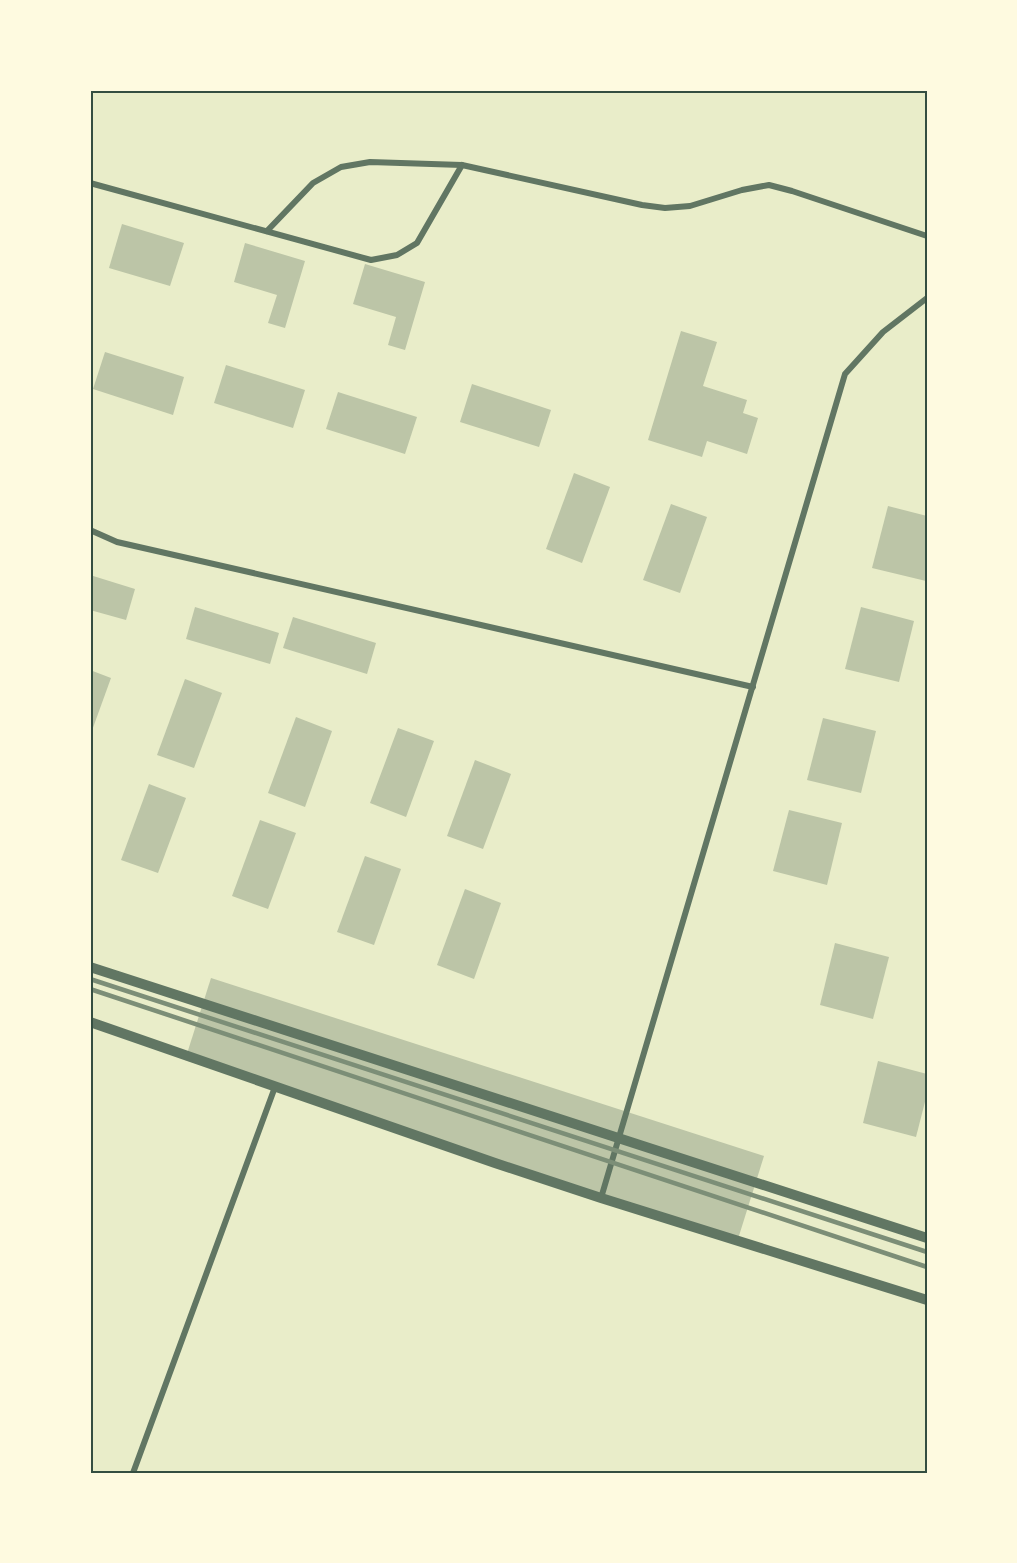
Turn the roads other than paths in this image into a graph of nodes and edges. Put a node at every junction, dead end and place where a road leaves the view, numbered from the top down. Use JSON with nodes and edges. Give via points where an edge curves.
{"nodes":[{"id":1,"x":462,"y":165,"type":"junction"},
{"id":2,"x":90,"y":183,"type":"edge"},
{"id":3,"x":267,"y":231,"type":"junction"},
{"id":4,"x":927,"y":236,"type":"edge"},
{"id":5,"x":927,"y":298,"type":"edge"},
{"id":6,"x":90,"y":530,"type":"edge"},
{"id":7,"x":753,"y":687,"type":"junction"},
{"id":8,"x":90,"y":967,"type":"edge"},
{"id":9,"x":90,"y":1022,"type":"edge"},
{"id":10,"x":274,"y":1087,"type":"junction"},
{"id":11,"x":620,"y":1138,"type":"junction"},
{"id":12,"x":602,"y":1198,"type":"junction"},
{"id":13,"x":927,"y":1238,"type":"edge"},
{"id":14,"x":927,"y":1300,"type":"edge"},
{"id":15,"x":133,"y":1473,"type":"edge"}],
"edges":[{"from":1,"to":3,"type":"street","via":[[370,162],[340,167],[313,183]]},
{"from":1,"to":3,"type":"street","via":[[417,243],[397,255],[371,260]]},
{"from":1,"to":4,"type":"street","via":[[665,208],[690,206],[769,185]]},
{"from":2,"to":3,"type":"street"},
{"from":5,"to":7,"type":"street","via":[[883,332],[845,374]]},
{"from":6,"to":7,"type":"street","via":[[117,542]]},
{"from":7,"to":11,"type":"street"},
{"from":8,"to":11,"type":"street"},
{"from":9,"to":10,"type":"street"},
{"from":10,"to":12,"type":"street"},
{"from":10,"to":15,"type":"street"},
{"from":11,"to":12,"type":"street"},
{"from":11,"to":13,"type":"street"},
{"from":12,"to":14,"type":"street"}]}
